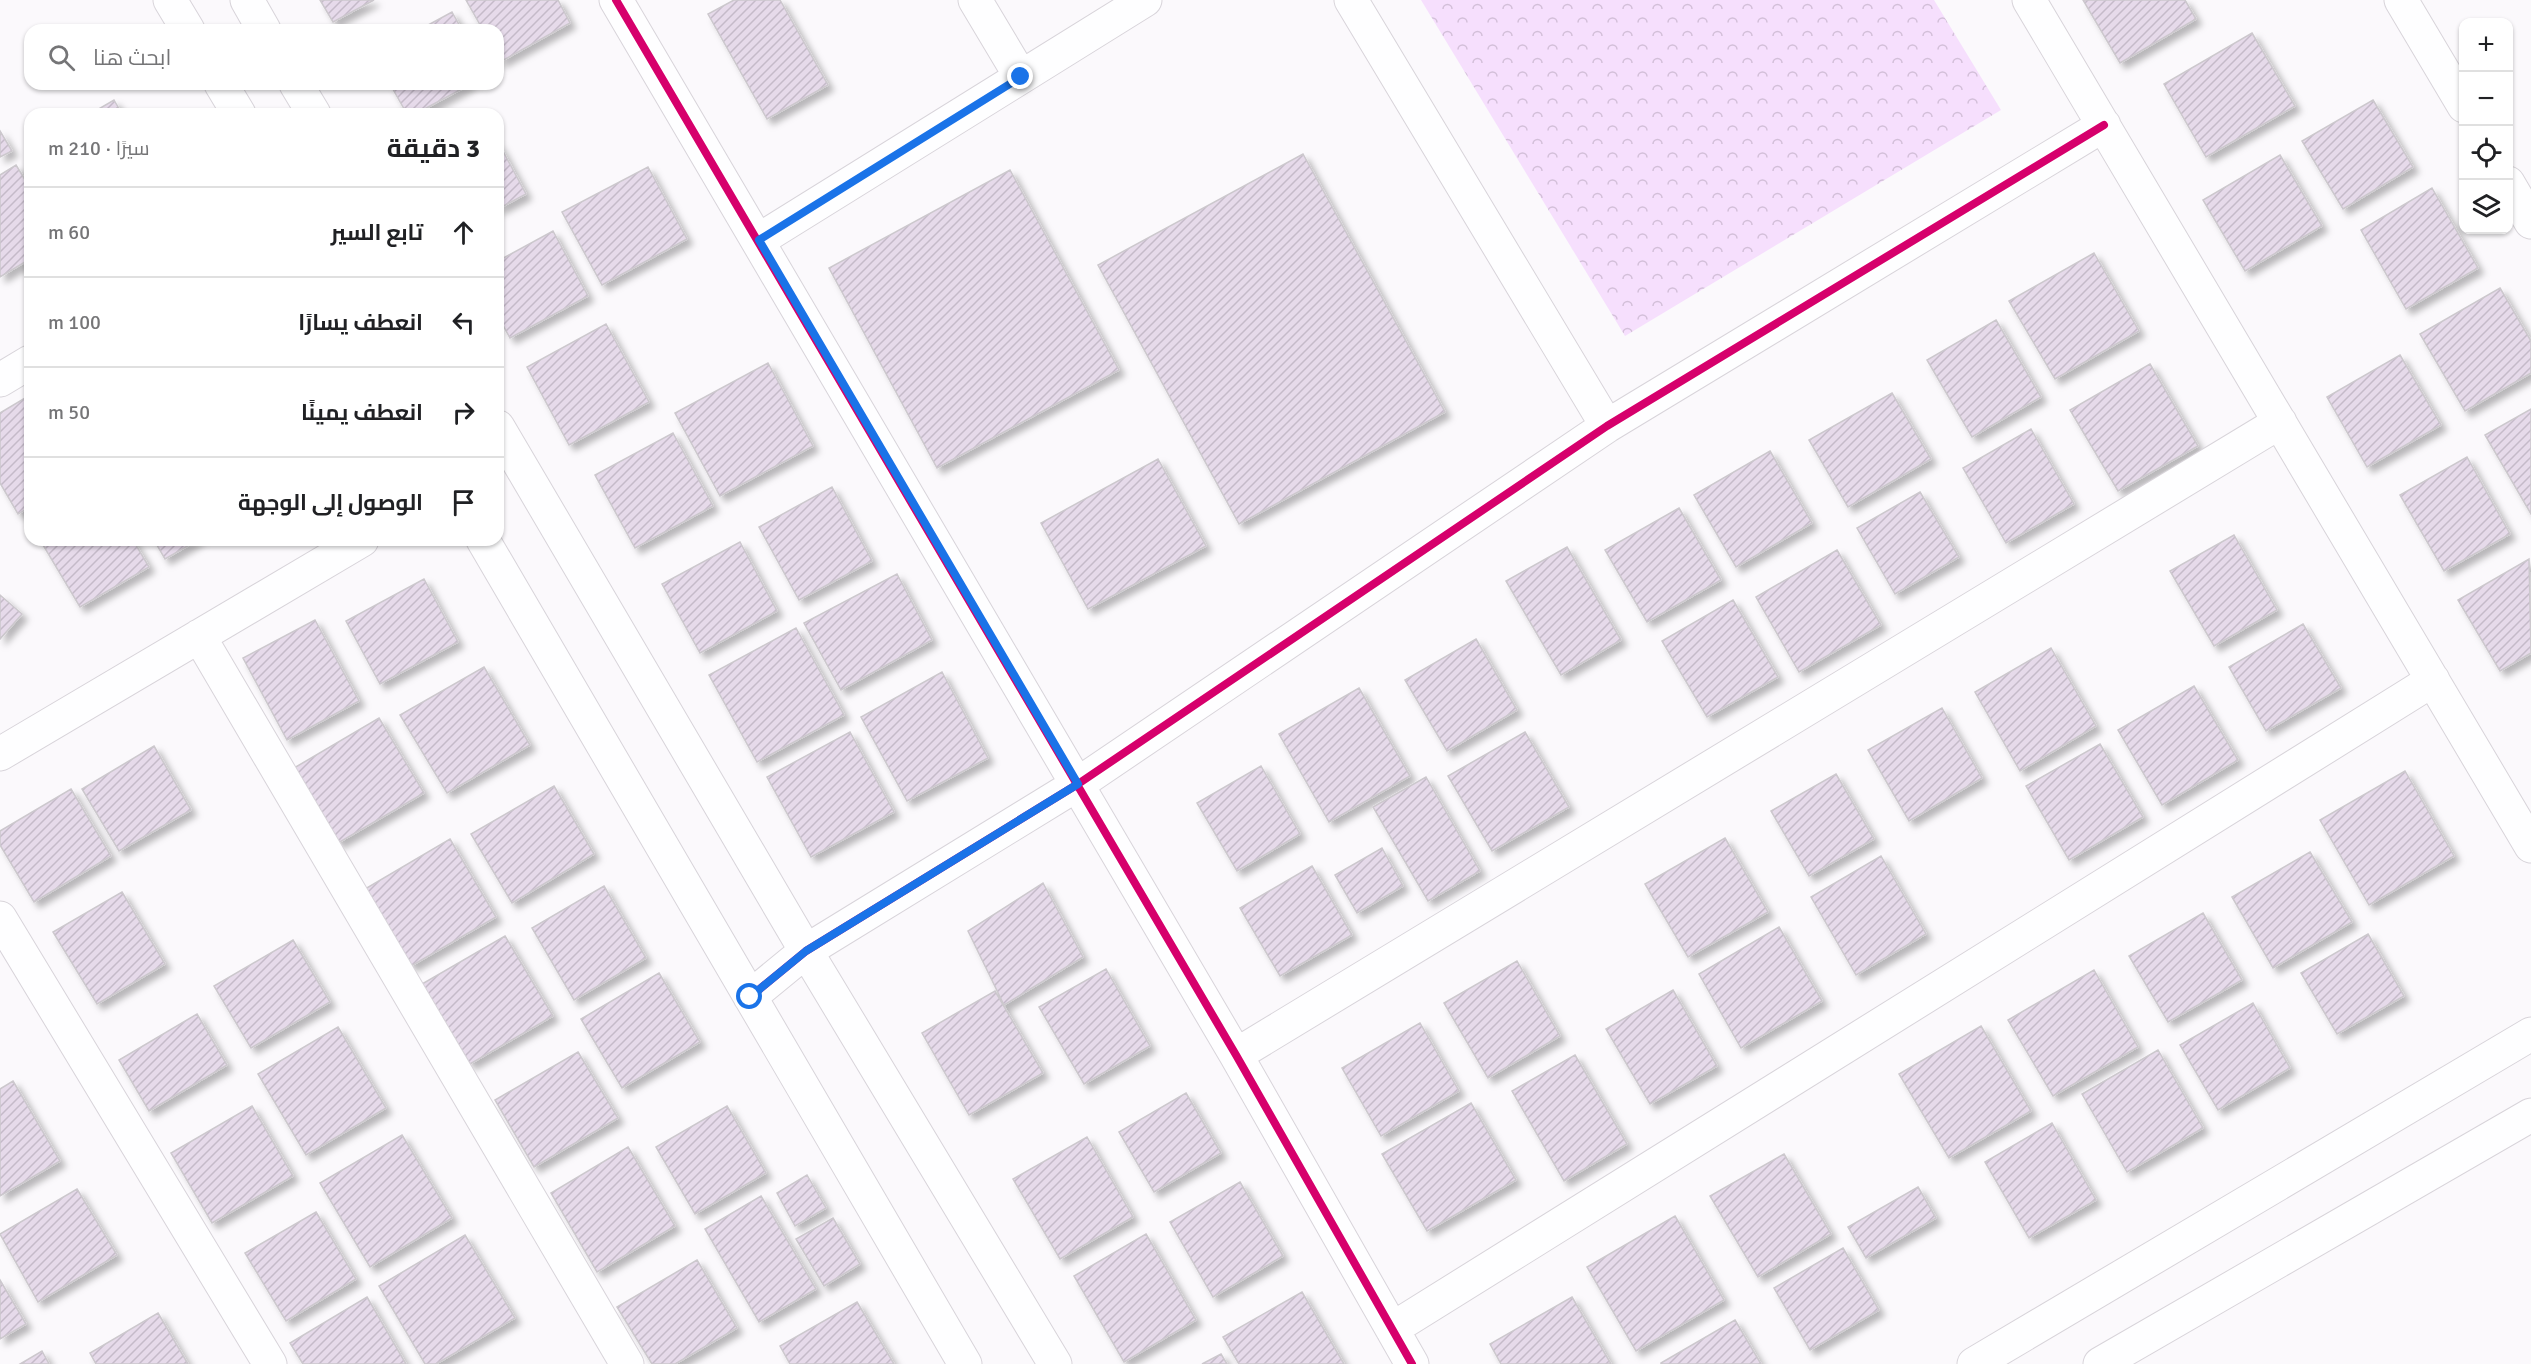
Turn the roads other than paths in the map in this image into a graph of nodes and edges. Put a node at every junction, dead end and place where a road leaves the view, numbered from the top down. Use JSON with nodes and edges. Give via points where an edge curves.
{"nodes":[{"id":1,"x":170,"y":0,"type":"edge"},
{"id":2,"x":247,"y":0,"type":"edge"},
{"id":3,"x":616,"y":0,"type":"edge"},
{"id":4,"x":975,"y":0,"type":"edge"},
{"id":5,"x":1145,"y":0,"type":"edge"},
{"id":6,"x":1351,"y":0,"type":"edge"},
{"id":7,"x":2029,"y":0,"type":"edge"},
{"id":8,"x":2401,"y":0,"type":"edge"},
{"id":9,"x":184,"y":24,"type":"edge"},
{"id":10,"x":261,"y":24,"type":"edge"},
{"id":11,"x":1021,"y":77,"type":"junction"},
{"id":12,"x":225,"y":90,"type":"edge"},
{"id":13,"x":300,"y":90,"type":"edge"},
{"id":14,"x":2459,"y":99,"type":"edge"},
{"id":15,"x":235,"y":108,"type":"edge"},
{"id":16,"x":310,"y":108,"type":"edge"},
{"id":17,"x":2104,"y":125,"type":"junction"},
{"id":18,"x":2513,"y":191,"type":"edge"},
{"id":19,"x":2531,"y":222,"type":"edge"},
{"id":20,"x":759,"y":240,"type":"junction"},
{"id":21,"x":24,"y":366,"type":"edge"},
{"id":22,"x":0,"y":380,"type":"edge"},
{"id":23,"x":2280,"y":422,"type":"junction"},
{"id":24,"x":1606,"y":426,"type":"junction"},
{"id":25,"x":504,"y":437,"type":"edge"},
{"id":26,"x":352,"y":546,"type":"edge"},
{"id":27,"x":487,"y":546,"type":"edge"},
{"id":28,"x":199,"y":636,"type":"junction"},
{"id":29,"x":2433,"y":681,"type":"junction"},
{"id":30,"x":0,"y":754,"type":"edge"},
{"id":31,"x":1078,"y":784,"type":"junction"},
{"id":32,"x":2531,"y":846,"type":"edge"},
{"id":33,"x":0,"y":918,"type":"edge"},
{"id":34,"x":806,"y":951,"type":"junction"},
{"id":35,"x":750,"y":997,"type":"junction"},
{"id":36,"x":2531,"y":1034,"type":"edge"},
{"id":37,"x":1236,"y":1055,"type":"junction"},
{"id":38,"x":2530,"y":1118,"type":"edge"},
{"id":39,"x":1392,"y":1329,"type":"junction"},
{"id":40,"x":270,"y":1364,"type":"edge"},
{"id":41,"x":627,"y":1364,"type":"edge"},
{"id":42,"x":965,"y":1364,"type":"edge"},
{"id":43,"x":1055,"y":1364,"type":"edge"},
{"id":44,"x":1412,"y":1364,"type":"edge"},
{"id":45,"x":1974,"y":1364,"type":"edge"},
{"id":46,"x":2100,"y":1364,"type":"edge"}],
"edges":[{"from":1,"to":9,"type":"street"},
{"from":2,"to":10,"type":"street"},
{"from":3,"to":20,"type":"street"},
{"from":4,"to":11,"type":"street"},
{"from":5,"to":11,"type":"street"},
{"from":6,"to":24,"type":"street"},
{"from":7,"to":17,"type":"street"},
{"from":8,"to":14,"type":"street"},
{"from":11,"to":20,"type":"street"},
{"from":12,"to":15,"type":"street"},
{"from":13,"to":16,"type":"street"},
{"from":17,"to":23,"type":"street"},
{"from":17,"to":24,"type":"street"},
{"from":18,"to":19,"type":"street"},
{"from":20,"to":31,"type":"street"},
{"from":21,"to":22,"type":"street"},
{"from":23,"to":29,"type":"street"},
{"from":23,"to":37,"type":"street"},
{"from":24,"to":31,"type":"street"},
{"from":25,"to":34,"type":"street"},
{"from":26,"to":28,"type":"street"},
{"from":27,"to":35,"type":"street"},
{"from":28,"to":30,"type":"street"},
{"from":28,"to":41,"type":"street"},
{"from":29,"to":32,"type":"street"},
{"from":29,"to":39,"type":"street"},
{"from":31,"to":34,"type":"street"},
{"from":31,"to":37,"type":"street"},
{"from":33,"to":40,"type":"street"},
{"from":34,"to":35,"type":"street"},
{"from":34,"to":43,"type":"street"},
{"from":35,"to":42,"type":"street"},
{"from":36,"to":45,"type":"street"},
{"from":37,"to":39,"type":"street"},
{"from":38,"to":46,"type":"street"},
{"from":39,"to":44,"type":"street"}]}
